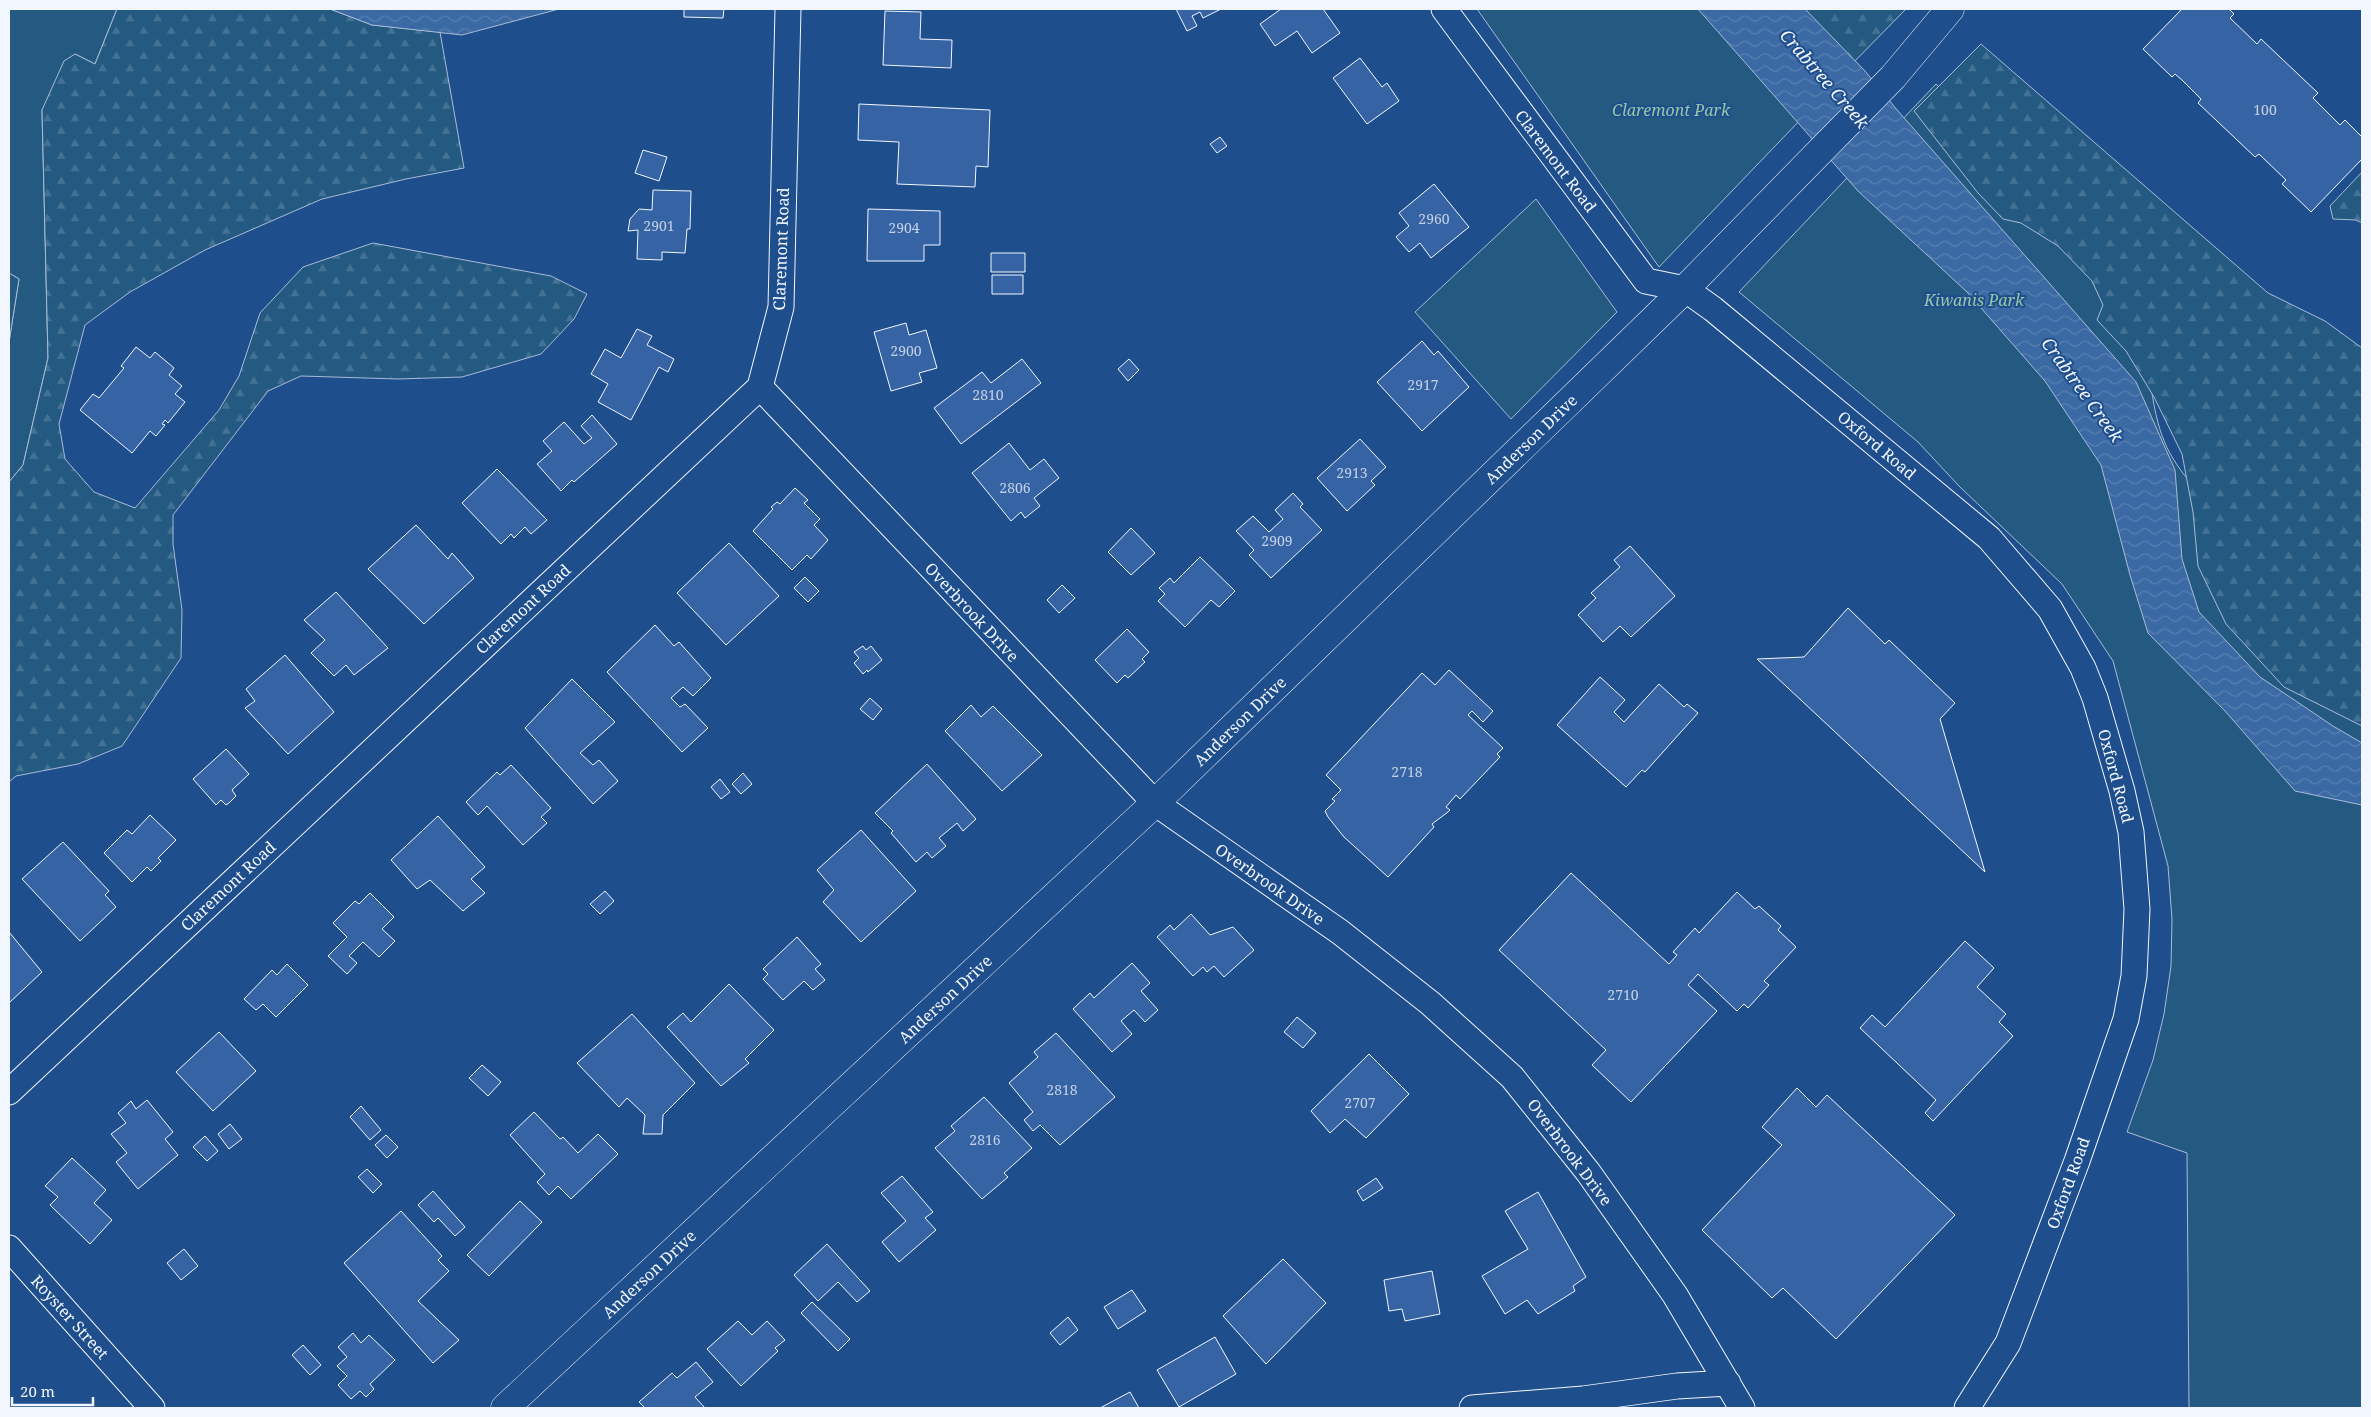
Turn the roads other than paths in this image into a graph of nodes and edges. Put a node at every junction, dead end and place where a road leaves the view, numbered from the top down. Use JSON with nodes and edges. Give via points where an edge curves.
{"nodes":[{"id":1,"x":788,"y":9,"type":"edge"},
{"id":2,"x":1444,"y":9,"type":"edge"},
{"id":3,"x":1950,"y":9,"type":"edge"},
{"id":4,"x":1685,"y":289,"type":"junction"},
{"id":5,"x":760,"y":387,"type":"junction"},
{"id":6,"x":1155,"y":803,"type":"junction"},
{"id":7,"x":9,"y":1092,"type":"edge"},
{"id":8,"x":9,"y":1248,"type":"edge"},
{"id":9,"x":1728,"y":1383,"type":"junction"},
{"id":10,"x":152,"y":1408,"type":"edge"},
{"id":11,"x":505,"y":1408,"type":"edge"},
{"id":12,"x":1472,"y":1408,"type":"edge"},
{"id":13,"x":1742,"y":1408,"type":"edge"},
{"id":14,"x":1967,"y":1408,"type":"edge"}],
"edges":[{"from":1,"to":5,"type":"street","name":"Claremont Road","via":[[781,307]]},
{"from":2,"to":4,"type":"street","name":"Claremont Road","via":[[1646,280]]},
{"from":3,"to":4,"type":"street","name":"Anderson Drive","via":[[1893,77]]},
{"from":4,"to":6,"type":"street","name":"Anderson Drive"},
{"from":4,"to":14,"type":"street","name":"Oxford Road","via":[[1989,538],[2050,609],[2083,668],[2122,791],[2131,832],[2137,909],[2134,976],[2126,1018],[2077,1161],[2008,1343]]},
{"from":5,"to":6,"type":"street","name":"Overbrook Drive"},
{"from":5,"to":7,"type":"street","name":"Claremont Road"},
{"from":6,"to":9,"type":"street","name":"Overbrook Drive","via":[[1340,932],[1430,1003],[1512,1077],[1588,1172],[1675,1295]]},
{"from":6,"to":11,"type":"street","name":"Anderson Drive"},
{"from":8,"to":10,"type":"street","name":"Royster Street"},
{"from":9,"to":12,"type":"street"},
{"from":9,"to":13,"type":"street","name":"Overbrook Drive"}]}
